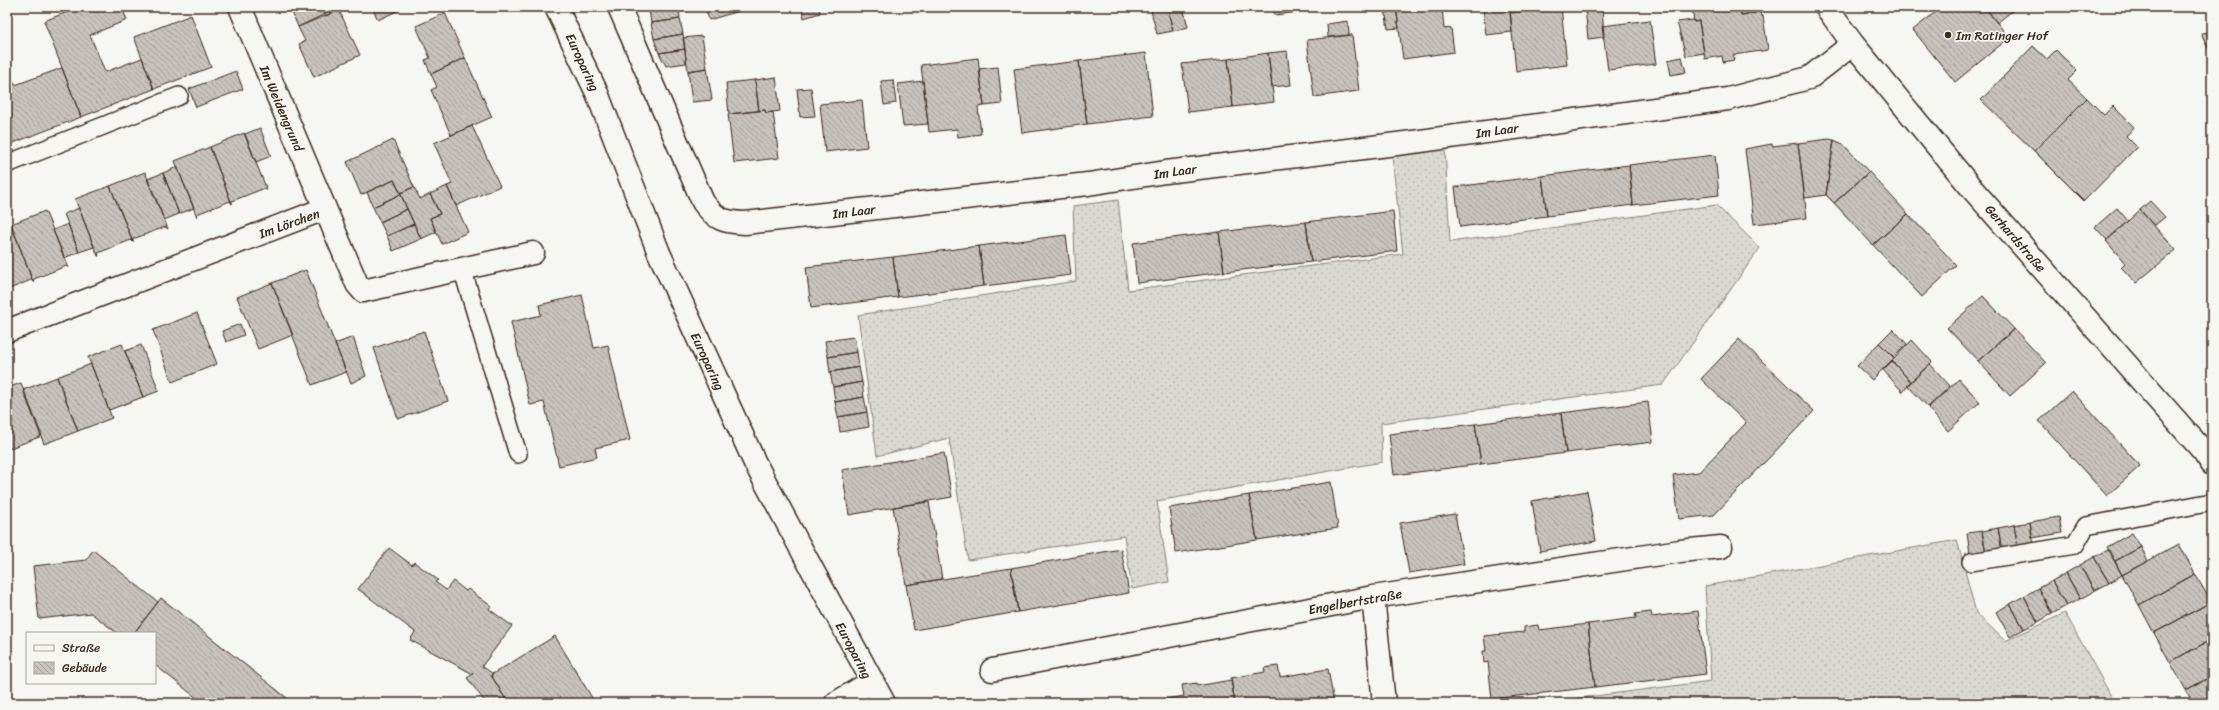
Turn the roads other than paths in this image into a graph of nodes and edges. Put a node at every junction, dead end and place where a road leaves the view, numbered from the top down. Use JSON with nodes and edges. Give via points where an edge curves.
{"nodes":[{"id":1,"x":240,"y":7,"type":"edge"},
{"id":2,"x":556,"y":7,"type":"edge"},
{"id":3,"x":619,"y":7,"type":"edge"},
{"id":4,"x":1826,"y":7,"type":"edge"},
{"id":5,"x":1853,"y":44,"type":"junction"},
{"id":6,"x":179,"y":96,"type":"dead end"},
{"id":7,"x":7,"y":164,"type":"edge"},
{"id":8,"x":324,"y":209,"type":"junction"},
{"id":9,"x":533,"y":253,"type":"dead end"},
{"id":10,"x":462,"y":268,"type":"junction"},
{"id":11,"x":7,"y":331,"type":"edge"},
{"id":12,"x":518,"y":454,"type":"dead end"},
{"id":13,"x":2209,"y":454,"type":"edge"},
{"id":14,"x":2212,"y":502,"type":"edge"},
{"id":15,"x":1721,"y":547,"type":"dead end"},
{"id":16,"x":1971,"y":562,"type":"dead end"},
{"id":17,"x":1373,"y":597,"type":"junction"},
{"id":18,"x":992,"y":670,"type":"dead end"},
{"id":19,"x":872,"y":682,"type":"junction"},
{"id":20,"x":836,"y":703,"type":"edge"},
{"id":21,"x":884,"y":703,"type":"edge"},
{"id":22,"x":1384,"y":703,"type":"edge"}],
"edges":[{"from":1,"to":8,"type":"street","name":"Im Weidengrund"},
{"from":2,"to":19,"type":"street","name":"Europaring","via":[[597,93],[658,253],[755,463]]},
{"from":3,"to":5,"type":"street","name":"Im Laar","via":[[703,202],[710,212],[726,222],[745,223],[1088,184],[1728,99],[1809,78]]},
{"from":4,"to":5,"type":"street","name":"Gerhardstraße"},
{"from":5,"to":13,"type":"street","name":"Gerhardstraße","via":[[1974,191]]},
{"from":6,"to":7,"type":"lane"},
{"from":8,"to":10,"type":"street","name":"Im Lörchen","via":[[357,284],[363,290]]},
{"from":8,"to":11,"type":"street","name":"Im Lörchen"},
{"from":9,"to":10,"type":"street","name":"Im Lörchen"},
{"from":10,"to":12,"type":"lane"},
{"from":14,"to":16,"type":"lane","via":[[2086,526],[2075,546]]},
{"from":15,"to":17,"type":"street","name":"Engelbertstraße"},
{"from":17,"to":18,"type":"street","name":"Engelbertstraße"},
{"from":17,"to":22,"type":"street"},
{"from":19,"to":20,"type":"street"},
{"from":19,"to":21,"type":"street","name":"Europaring"}]}
